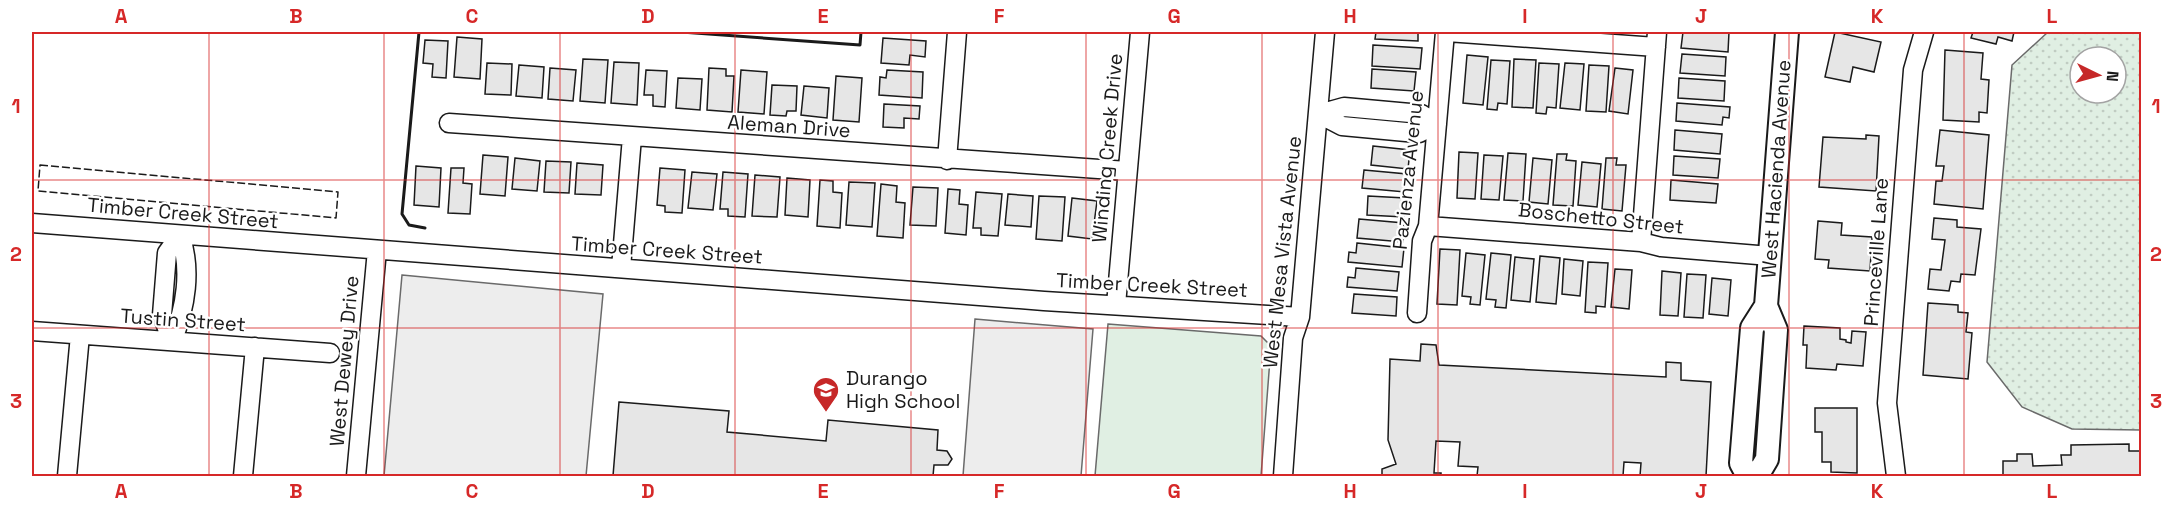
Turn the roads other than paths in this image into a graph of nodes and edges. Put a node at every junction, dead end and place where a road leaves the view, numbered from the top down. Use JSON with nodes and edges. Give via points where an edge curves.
{"nodes":[{"id":1,"x":957,"y":32,"type":"edge"},
{"id":2,"x":1140,"y":32,"type":"edge"},
{"id":3,"x":1325,"y":32,"type":"edge"},
{"id":4,"x":1446,"y":32,"type":"edge"},
{"id":5,"x":1787,"y":32,"type":"edge"},
{"id":6,"x":1924,"y":32,"type":"edge"},
{"id":7,"x":1656,"y":39,"type":"edge"},
{"id":8,"x":1319,"y":114,"type":"junction"},
{"id":9,"x":449,"y":123,"type":"dead end"},
{"id":10,"x":1437,"y":124,"type":"junction"},
{"id":11,"x":632,"y":137,"type":"junction"},
{"id":12,"x":947,"y":160,"type":"junction"},
{"id":13,"x":1127,"y":171,"type":"junction"},
{"id":14,"x":32,"y":223,"type":"edge"},
{"id":15,"x":1428,"y":226,"type":"junction"},
{"id":16,"x":180,"y":235,"type":"junction"},
{"id":17,"x":1641,"y":242,"type":"junction"},
{"id":18,"x":376,"y":250,"type":"junction"},
{"id":19,"x":1770,"y":256,"type":"junction"},
{"id":20,"x":621,"y":268,"type":"junction"},
{"id":21,"x":1116,"y":305,"type":"junction"},
{"id":22,"x":1766,"y":306,"type":"junction"},
{"id":23,"x":1417,"y":313,"type":"dead end"},
{"id":24,"x":1300,"y":317,"type":"junction"},
{"id":25,"x":32,"y":331,"type":"edge"},
{"id":26,"x":80,"y":335,"type":"junction"},
{"id":27,"x":172,"y":341,"type":"junction"},
{"id":28,"x":255,"y":347,"type":"junction"},
{"id":29,"x":330,"y":353,"type":"dead end"},
{"id":30,"x":1748,"y":376,"type":"junction"},
{"id":31,"x":1762,"y":468,"type":"edge"},
{"id":32,"x":67,"y":477,"type":"edge"},
{"id":33,"x":243,"y":477,"type":"edge"},
{"id":34,"x":356,"y":477,"type":"edge"},
{"id":35,"x":1283,"y":477,"type":"edge"},
{"id":36,"x":1748,"y":477,"type":"edge"},
{"id":37,"x":1896,"y":477,"type":"edge"}],
"edges":[{"from":1,"to":12,"type":"street"},
{"from":2,"to":13,"type":"street","name":"Winding Creek Drive"},
{"from":3,"to":8,"type":"street","name":"West Mesa Vista Avenue"},
{"from":4,"to":7,"type":"street"},
{"from":4,"to":10,"type":"street","name":"Pazienza Avenue"},
{"from":5,"to":19,"type":"main road","name":"West Hacienda Avenue"},
{"from":6,"to":37,"type":"street","name":"Princeville Lane","via":[[1912,70],[1887,395]]},
{"from":7,"to":17,"type":"street"},
{"from":8,"to":10,"type":"street","via":[[1344,107],[1421,114]]},
{"from":8,"to":24,"type":"street","name":"West Mesa Vista Avenue"},
{"from":9,"to":11,"type":"street","name":"Aleman Drive"},
{"from":10,"to":15,"type":"street","name":"Pazienza Avenue"},
{"from":11,"to":12,"type":"street","name":"Aleman Drive"},
{"from":11,"to":20,"type":"street"},
{"from":12,"to":13,"type":"street","name":"Aleman Drive"},
{"from":13,"to":21,"type":"street","name":"Winding Creek Drive"},
{"from":14,"to":16,"type":"street","name":"Timber Creek Street"},
{"from":15,"to":17,"type":"street","name":"Boschetto Street"},
{"from":15,"to":23,"type":"street","name":"Pazienza Avenue","via":[[1422,241]]},
{"from":16,"to":18,"type":"street","name":"Timber Creek Street"},
{"from":16,"to":27,"type":"street","via":[[167,253],[162,315]]},
{"from":17,"to":19,"type":"street","name":"Boschetto Street"},
{"from":18,"to":20,"type":"street","name":"Timber Creek Street"},
{"from":18,"to":34,"type":"street","name":"West Dewey Drive"},
{"from":19,"to":22,"type":"main road","name":"West Hacienda Avenue"},
{"from":20,"to":21,"type":"street","name":"Timber Creek Street"},
{"from":21,"to":24,"type":"street","name":"Timber Creek Street"},
{"from":22,"to":30,"type":"main road","name":"West Hacienda Avenue","via":[[1752,328]]},
{"from":22,"to":31,"type":"main road","name":"West Hacienda Avenue","via":[[1776,330]]},
{"from":24,"to":35,"type":"street","name":"West Mesa Vista Avenue","via":[[1293,338]]},
{"from":25,"to":26,"type":"street","name":"Tustin Street"},
{"from":26,"to":27,"type":"street","name":"Tustin Street"},
{"from":26,"to":32,"type":"street"},
{"from":27,"to":28,"type":"street","name":"Tustin Street"},
{"from":28,"to":29,"type":"street","name":"Tustin Street"},
{"from":28,"to":33,"type":"street"},
{"from":30,"to":31,"type":"main road","via":[[1758,383],[1760,390]]},
{"from":30,"to":36,"type":"main road","name":"West Hacienda Avenue","via":[[1741,463]]}]}
